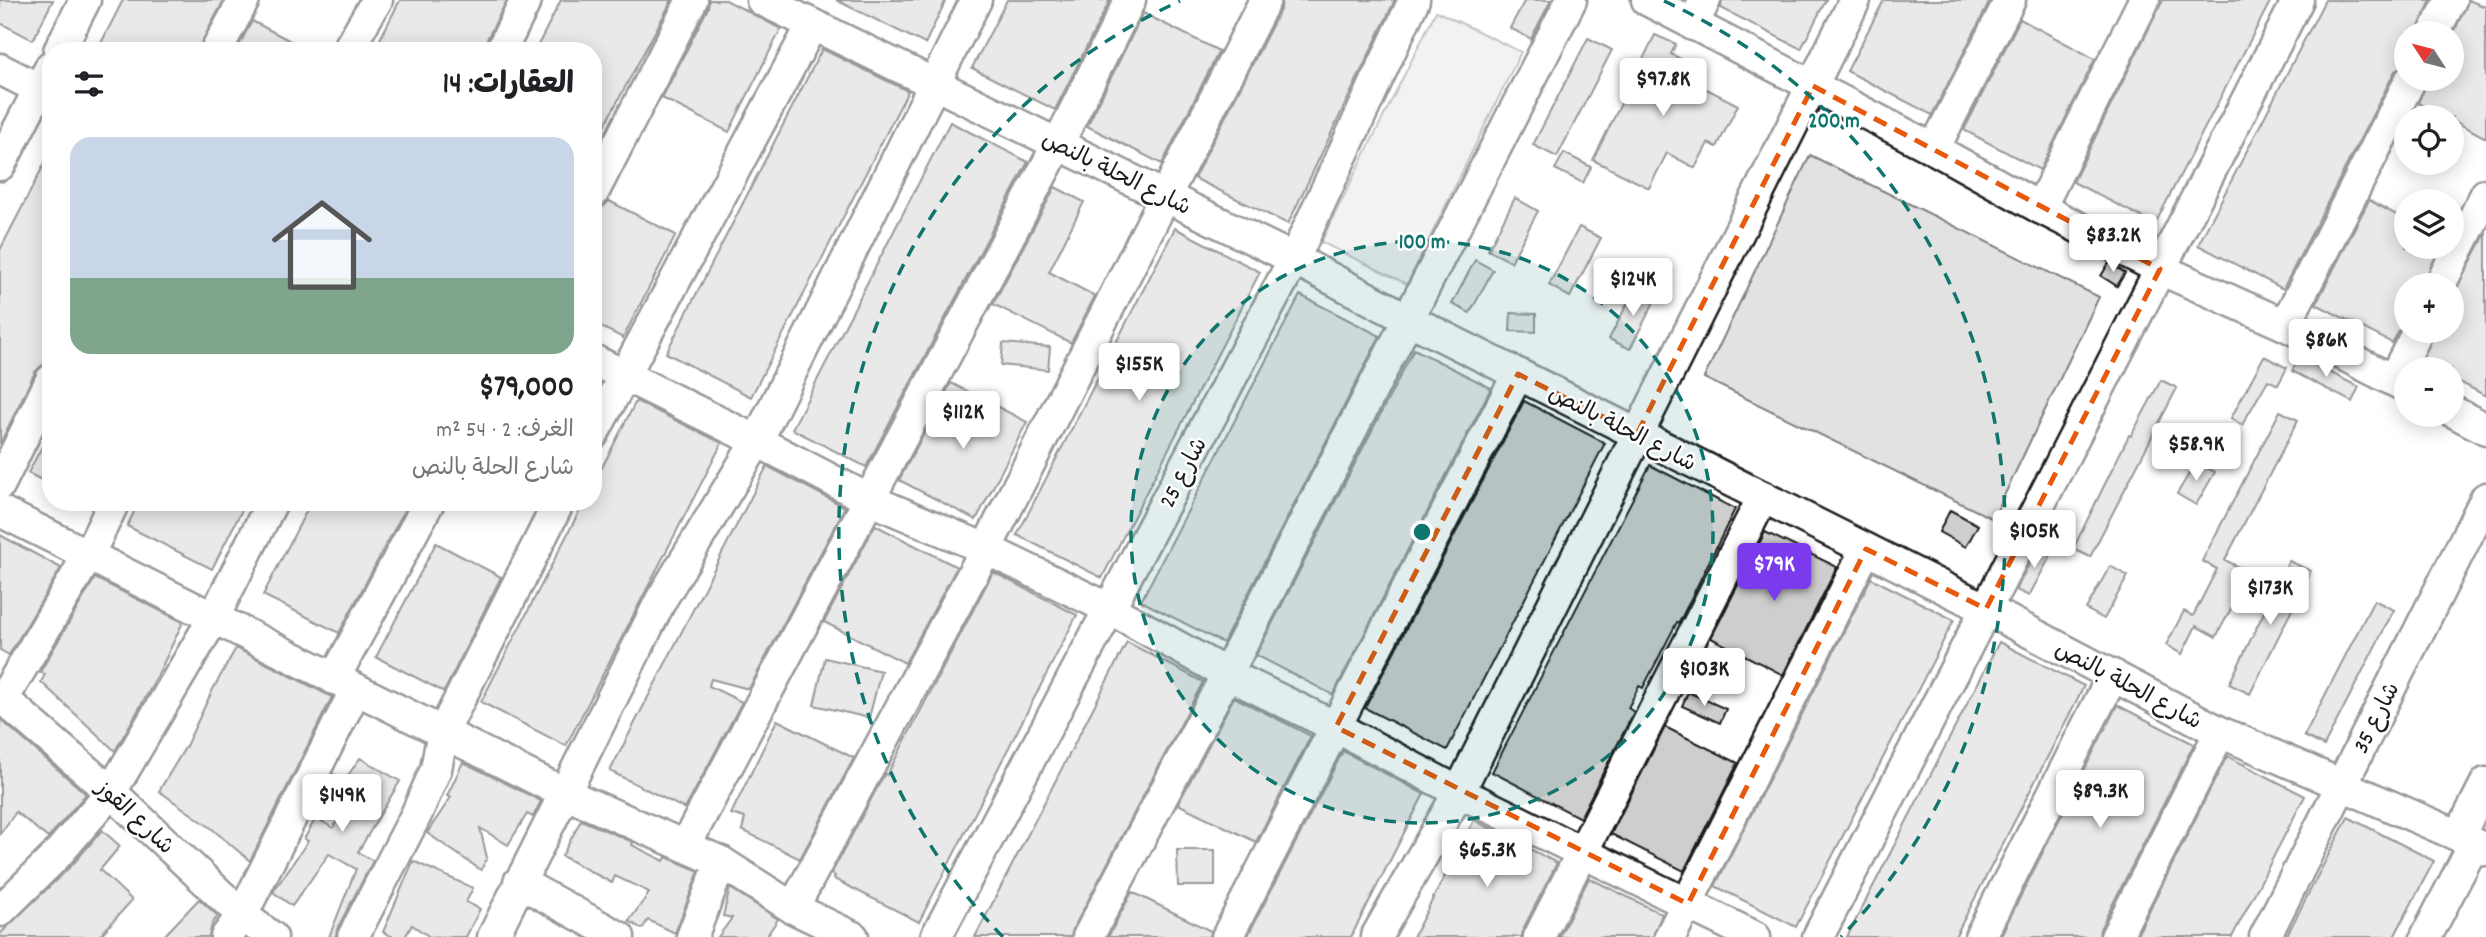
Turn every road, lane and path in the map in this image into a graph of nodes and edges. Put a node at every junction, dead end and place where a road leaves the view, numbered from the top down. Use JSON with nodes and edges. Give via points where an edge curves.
{"nodes":[{"id":1,"x":85,"y":0,"type":"edge"},
{"id":2,"x":244,"y":0,"type":"edge"},
{"id":3,"x":377,"y":0,"type":"edge"},
{"id":4,"x":526,"y":0,"type":"edge"},
{"id":5,"x":692,"y":0,"type":"edge"},
{"id":6,"x":762,"y":0,"type":"edge"},
{"id":7,"x":976,"y":0,"type":"edge"},
{"id":8,"x":1130,"y":0,"type":"edge"},
{"id":9,"x":1265,"y":0,"type":"edge"},
{"id":10,"x":1414,"y":0,"type":"edge"},
{"id":11,"x":1571,"y":0,"type":"edge"},
{"id":12,"x":1647,"y":0,"type":"edge"},
{"id":13,"x":1855,"y":0,"type":"edge"},
{"id":14,"x":2010,"y":0,"type":"edge"},
{"id":15,"x":2144,"y":0,"type":"edge"},
{"id":16,"x":2298,"y":0,"type":"edge"},
{"id":17,"x":2451,"y":0,"type":"edge"},
{"id":18,"x":1699,"y":12,"type":"edge"},
{"id":19,"x":799,"y":13,"type":"edge"},
{"id":20,"x":2440,"y":21,"type":"edge"},
{"id":21,"x":64,"y":42,"type":"edge"},
{"id":22,"x":221,"y":42,"type":"edge"},
{"id":23,"x":352,"y":42,"type":"edge"},
{"id":24,"x":505,"y":42,"type":"edge"},
{"id":25,"x":0,"y":69,"type":"edge"},
{"id":26,"x":42,"y":82,"type":"edge"},
{"id":27,"x":935,"y":85,"type":"junction"},
{"id":28,"x":1813,"y":86,"type":"junction"},
{"id":29,"x":2405,"y":91,"type":"edge"},
{"id":30,"x":42,"y":93,"type":"edge"},
{"id":31,"x":1058,"y":144,"type":"junction"},
{"id":32,"x":1934,"y":149,"type":"junction"},
{"id":33,"x":0,"y":165,"type":"edge"},
{"id":34,"x":602,"y":175,"type":"edge"},
{"id":35,"x":2486,"y":194,"type":"edge"},
{"id":36,"x":1164,"y":195,"type":"junction"},
{"id":37,"x":2040,"y":208,"type":"junction"},
{"id":38,"x":1294,"y":259,"type":"junction"},
{"id":39,"x":2160,"y":269,"type":"junction"},
{"id":40,"x":2447,"y":273,"type":"edge"},
{"id":41,"x":1408,"y":318,"type":"junction"},
{"id":42,"x":2285,"y":325,"type":"junction"},
{"id":43,"x":602,"y":365,"type":"edge"},
{"id":44,"x":1518,"y":374,"type":"junction"},
{"id":45,"x":622,"y":376,"type":"junction"},
{"id":46,"x":2394,"y":381,"type":"edge"},
{"id":47,"x":42,"y":398,"type":"edge"},
{"id":48,"x":602,"y":416,"type":"edge"},
{"id":49,"x":2464,"y":417,"type":"edge"},
{"id":50,"x":2486,"y":429,"type":"edge"},
{"id":51,"x":1637,"y":433,"type":"junction"},
{"id":52,"x":757,"y":441,"type":"junction"},
{"id":53,"x":0,"y":484,"type":"edge"},
{"id":54,"x":1763,"y":497,"type":"junction"},
{"id":55,"x":2486,"y":498,"type":"edge"},
{"id":56,"x":868,"y":499,"type":"junction"},
{"id":57,"x":0,"y":511,"type":"edge"},
{"id":58,"x":110,"y":511,"type":"edge"},
{"id":59,"x":267,"y":511,"type":"edge"},
{"id":60,"x":425,"y":511,"type":"edge"},
{"id":61,"x":554,"y":511,"type":"edge"},
{"id":62,"x":986,"y":549,"type":"junction"},
{"id":63,"x":1866,"y":549,"type":"junction"},
{"id":64,"x":88,"y":556,"type":"junction"},
{"id":65,"x":1986,"y":608,"type":"junction"},
{"id":66,"x":1110,"y":609,"type":"junction"},
{"id":67,"x":213,"y":619,"type":"junction"},
{"id":68,"x":1227,"y":674,"type":"junction"},
{"id":69,"x":2113,"y":675,"type":"junction"},
{"id":70,"x":345,"y":684,"type":"junction"},
{"id":71,"x":2,"y":698,"type":"edge"},
{"id":72,"x":1336,"y":727,"type":"junction"},
{"id":73,"x":443,"y":732,"type":"junction"},
{"id":74,"x":2220,"y":732,"type":"junction"},
{"id":75,"x":2486,"y":783,"type":"edge"},
{"id":76,"x":2341,"y":785,"type":"junction"},
{"id":77,"x":111,"y":792,"type":"junction"},
{"id":78,"x":1459,"y":792,"type":"junction"},
{"id":79,"x":564,"y":793,"type":"junction"},
{"id":80,"x":2473,"y":843,"type":"edge"},
{"id":81,"x":685,"y":846,"type":"junction"},
{"id":82,"x":1581,"y":851,"type":"junction"},
{"id":83,"x":721,"y":862,"type":"junction"},
{"id":84,"x":519,"y":882,"type":"junction"},
{"id":85,"x":1688,"y":904,"type":"junction"},
{"id":86,"x":793,"y":908,"type":"junction"},
{"id":87,"x":0,"y":911,"type":"edge"},
{"id":88,"x":234,"y":926,"type":"edge"},
{"id":89,"x":272,"y":937,"type":"edge"},
{"id":90,"x":353,"y":937,"type":"edge"},
{"id":91,"x":493,"y":937,"type":"edge"},
{"id":92,"x":619,"y":937,"type":"edge"},
{"id":93,"x":692,"y":937,"type":"edge"},
{"id":94,"x":853,"y":937,"type":"edge"},
{"id":95,"x":936,"y":937,"type":"edge"},
{"id":96,"x":1088,"y":937,"type":"edge"},
{"id":97,"x":1227,"y":937,"type":"edge"},
{"id":98,"x":1376,"y":937,"type":"edge"},
{"id":99,"x":1539,"y":937,"type":"edge"},
{"id":100,"x":1670,"y":937,"type":"edge"},
{"id":101,"x":1755,"y":937,"type":"edge"},
{"id":102,"x":1818,"y":937,"type":"edge"},
{"id":103,"x":1980,"y":937,"type":"edge"},
{"id":104,"x":2116,"y":937,"type":"edge"},
{"id":105,"x":2264,"y":937,"type":"edge"},
{"id":106,"x":2426,"y":937,"type":"edge"}],
"edges":[{"from":1,"to":21,"type":"street"},
{"from":2,"to":22,"type":"street"},
{"from":3,"to":23,"type":"street"},
{"from":4,"to":24,"type":"street"},
{"from":5,"to":34,"type":"street"},
{"from":6,"to":19,"type":"street","name":"شارع الحلة بالنص"},
{"from":7,"to":27,"type":"street"},
{"from":8,"to":31,"type":"street"},
{"from":9,"to":36,"type":"street"},
{"from":10,"to":38,"type":"street","name":"شارع 25"},
{"from":11,"to":41,"type":"street"},
{"from":12,"to":18,"type":"street"},
{"from":13,"to":28,"type":"street"},
{"from":14,"to":32,"type":"street"},
{"from":15,"to":37,"type":"street"},
{"from":16,"to":39,"type":"street"},
{"from":17,"to":20,"type":"street"},
{"from":18,"to":28,"type":"street"},
{"from":19,"to":27,"type":"street","name":"شارع الحلة بالنص"},
{"from":19,"to":45,"type":"street"},
{"from":25,"to":26,"type":"street"},
{"from":27,"to":31,"type":"street","name":"شارع الحلة بالنص"},
{"from":27,"to":52,"type":"street"},
{"from":28,"to":32,"type":"street"},
{"from":28,"to":51,"type":"street"},
{"from":29,"to":42,"type":"street"},
{"from":30,"to":33,"type":"street"},
{"from":31,"to":36,"type":"street","name":"شارع الحلة بالنص"},
{"from":31,"to":56,"type":"street"},
{"from":32,"to":37,"type":"street"},
{"from":35,"to":40,"type":"street"},
{"from":36,"to":38,"type":"street","name":"شارع الحلة بالنص"},
{"from":36,"to":62,"type":"street"},
{"from":37,"to":39,"type":"street"},
{"from":38,"to":41,"type":"street","name":"شارع الحلة بالنص"},
{"from":38,"to":66,"type":"street","name":"شارع 25"},
{"from":39,"to":42,"type":"street"},
{"from":39,"to":65,"type":"street"},
{"from":41,"to":44,"type":"street","name":"شارع الحلة بالنص"},
{"from":41,"to":68,"type":"street"},
{"from":42,"to":46,"type":"street"},
{"from":43,"to":45,"type":"street"},
{"from":44,"to":51,"type":"street","name":"شارع الحلة بالنص"},
{"from":44,"to":72,"type":"street"},
{"from":45,"to":48,"type":"street"},
{"from":45,"to":52,"type":"street"},
{"from":47,"to":53,"type":"street"},
{"from":49,"to":50,"type":"street"},
{"from":51,"to":54,"type":"street","name":"شارع الحلة بالنص"},
{"from":51,"to":78,"type":"street"},
{"from":52,"to":56,"type":"street"},
{"from":52,"to":79,"type":"street","via":[[661,600]]},
{"from":54,"to":63,"type":"street","name":"شارع الحلة بالنص"},
{"from":54,"to":82,"type":"street"},
{"from":55,"to":76,"type":"street","name":"شارع 35"},
{"from":56,"to":62,"type":"street"},
{"from":56,"to":81,"type":"street"},
{"from":57,"to":64,"type":"street"},
{"from":58,"to":64,"type":"street"},
{"from":59,"to":67,"type":"street"},
{"from":60,"to":70,"type":"street"},
{"from":61,"to":73,"type":"street"},
{"from":62,"to":66,"type":"street"},
{"from":62,"to":86,"type":"street"},
{"from":63,"to":65,"type":"street","name":"شارع الحلة بالنص"},
{"from":63,"to":85,"type":"street"},
{"from":64,"to":67,"type":"street"},
{"from":64,"to":71,"type":"street"},
{"from":65,"to":69,"type":"street","name":"شارع الحلة بالنص"},
{"from":65,"to":102,"type":"street"},
{"from":66,"to":68,"type":"street"},
{"from":66,"to":95,"type":"street","name":"شارع 25"},
{"from":67,"to":70,"type":"street"},
{"from":67,"to":77,"type":"street"},
{"from":68,"to":72,"type":"street"},
{"from":68,"to":96,"type":"street"},
{"from":69,"to":74,"type":"street","name":"شارع الحلة بالنص"},
{"from":69,"to":103,"type":"street"},
{"from":70,"to":73,"type":"street"},
{"from":70,"to":88,"type":"street"},
{"from":71,"to":77,"type":"street","name":"شارع القوز"},
{"from":72,"to":78,"type":"street"},
{"from":72,"to":97,"type":"street"},
{"from":73,"to":79,"type":"street"},
{"from":73,"to":90,"type":"street","via":[[436,769],[421,804]]},
{"from":74,"to":76,"type":"street","name":"شارع الحلة بالنص"},
{"from":74,"to":104,"type":"street"},
{"from":75,"to":80,"type":"street"},
{"from":76,"to":80,"type":"street","name":"شارع الحلة بالنص"},
{"from":76,"to":105,"type":"street","name":"شارع 35"},
{"from":77,"to":87,"type":"street"},
{"from":77,"to":88,"type":"street","name":"شارع القوز"},
{"from":78,"to":82,"type":"street"},
{"from":78,"to":98,"type":"street"},
{"from":79,"to":81,"type":"street"},
{"from":79,"to":84,"type":"street"},
{"from":80,"to":106,"type":"street"},
{"from":81,"to":83,"type":"street"},
{"from":82,"to":85,"type":"street"},
{"from":82,"to":99,"type":"street"},
{"from":83,"to":86,"type":"street"},
{"from":83,"to":93,"type":"street"},
{"from":84,"to":91,"type":"street"},
{"from":84,"to":92,"type":"street"},
{"from":85,"to":100,"type":"street"},
{"from":85,"to":101,"type":"street"},
{"from":86,"to":94,"type":"street"},
{"from":88,"to":89,"type":"street","name":"شارع القوز"}]}
